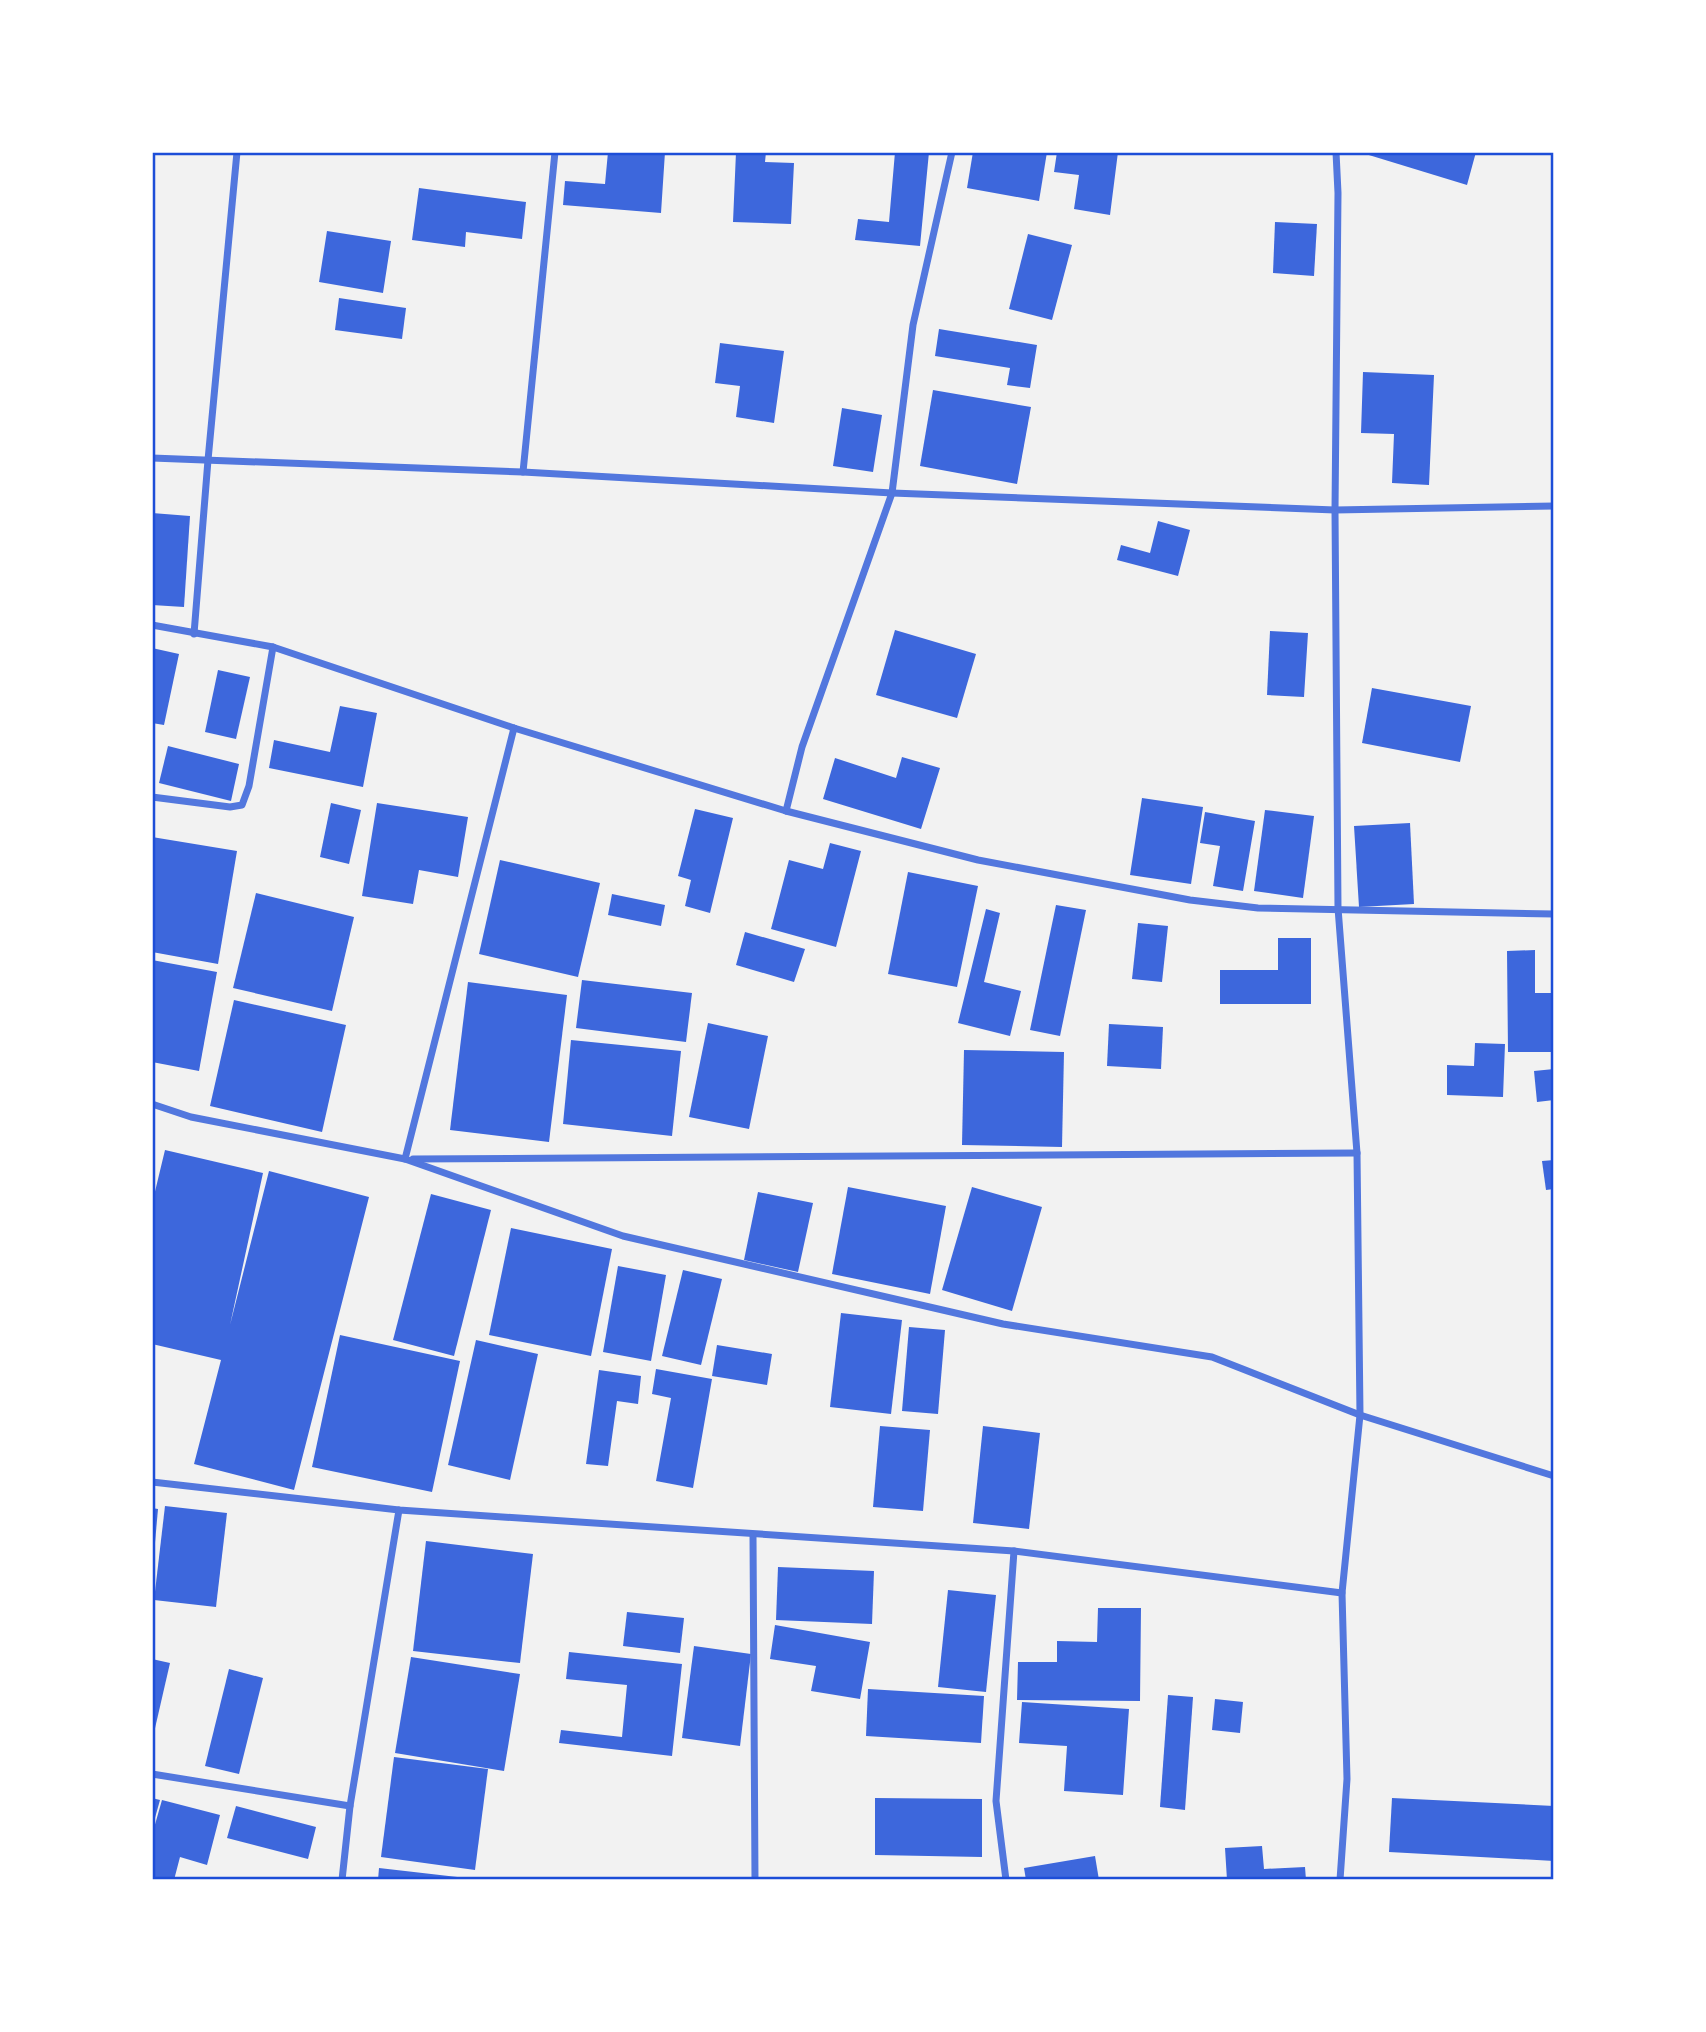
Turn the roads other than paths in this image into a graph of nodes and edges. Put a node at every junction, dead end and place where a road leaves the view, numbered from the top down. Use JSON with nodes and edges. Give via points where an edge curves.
{"nodes":[{"id":1,"x":237,"y":152,"type":"edge"},
{"id":2,"x":555,"y":152,"type":"edge"},
{"id":3,"x":952,"y":152,"type":"edge"},
{"id":4,"x":1336,"y":152,"type":"edge"},
{"id":5,"x":152,"y":458,"type":"edge"},
{"id":6,"x":208,"y":460,"type":"junction"},
{"id":7,"x":523,"y":472,"type":"junction"},
{"id":8,"x":892,"y":493,"type":"junction"},
{"id":9,"x":1554,"y":506,"type":"edge"},
{"id":10,"x":1335,"y":510,"type":"junction"},
{"id":11,"x":152,"y":625,"type":"edge"},
{"id":12,"x":194,"y":634,"type":"junction"},
{"id":13,"x":273,"y":647,"type":"junction"},
{"id":14,"x":514,"y":728,"type":"junction"},
{"id":15,"x":152,"y":797,"type":"edge"},
{"id":16,"x":786,"y":811,"type":"junction"},
{"id":17,"x":1338,"y":908,"type":"junction"},
{"id":18,"x":1554,"y":914,"type":"edge"},
{"id":19,"x":152,"y":1104,"type":"edge"},
{"id":20,"x":1357,"y":1153,"type":"junction"},
{"id":21,"x":405,"y":1159,"type":"junction"},
{"id":22,"x":1360,"y":1415,"type":"junction"},
{"id":23,"x":1554,"y":1476,"type":"edge"},
{"id":24,"x":152,"y":1482,"type":"edge"},
{"id":25,"x":399,"y":1510,"type":"junction"},
{"id":26,"x":753,"y":1535,"type":"junction"},
{"id":27,"x":1014,"y":1551,"type":"junction"},
{"id":28,"x":1342,"y":1592,"type":"junction"},
{"id":29,"x":152,"y":1774,"type":"edge"},
{"id":30,"x":350,"y":1806,"type":"junction"},
{"id":31,"x":342,"y":1880,"type":"edge"},
{"id":32,"x":755,"y":1880,"type":"edge"},
{"id":33,"x":1006,"y":1880,"type":"edge"},
{"id":34,"x":1340,"y":1880,"type":"edge"}],
"edges":[{"from":1,"to":6,"type":"street"},
{"from":2,"to":7,"type":"street"},
{"from":3,"to":8,"type":"street","via":[[913,325]]},
{"from":4,"to":10,"type":"street"},
{"from":5,"to":6,"type":"street"},
{"from":6,"to":7,"type":"street"},
{"from":6,"to":12,"type":"street"},
{"from":7,"to":8,"type":"street"},
{"from":8,"to":10,"type":"street"},
{"from":8,"to":16,"type":"street","via":[[802,747]]},
{"from":9,"to":10,"type":"street"},
{"from":10,"to":17,"type":"street"},
{"from":11,"to":12,"type":"street"},
{"from":12,"to":13,"type":"street"},
{"from":13,"to":14,"type":"street"},
{"from":13,"to":15,"type":"street","via":[[242,805]]},
{"from":14,"to":16,"type":"street"},
{"from":14,"to":21,"type":"street"},
{"from":16,"to":17,"type":"street","via":[[978,860],[1190,900],[1258,908]]},
{"from":17,"to":18,"type":"street"},
{"from":17,"to":20,"type":"street"},
{"from":19,"to":21,"type":"street","via":[[191,1118]]},
{"from":20,"to":21,"type":"street"},
{"from":20,"to":22,"type":"street"},
{"from":21,"to":22,"type":"street","via":[[623,1236],[1003,1324],[1212,1357]]},
{"from":22,"to":23,"type":"street"},
{"from":22,"to":28,"type":"street"},
{"from":24,"to":25,"type":"street"},
{"from":25,"to":26,"type":"street"},
{"from":25,"to":30,"type":"street"},
{"from":26,"to":27,"type":"street"},
{"from":26,"to":32,"type":"street"},
{"from":27,"to":28,"type":"street"},
{"from":27,"to":33,"type":"street","via":[[996,1801]]},
{"from":28,"to":34,"type":"street","via":[[1347,1779]]},
{"from":29,"to":30,"type":"street"},
{"from":30,"to":31,"type":"street"}]}
